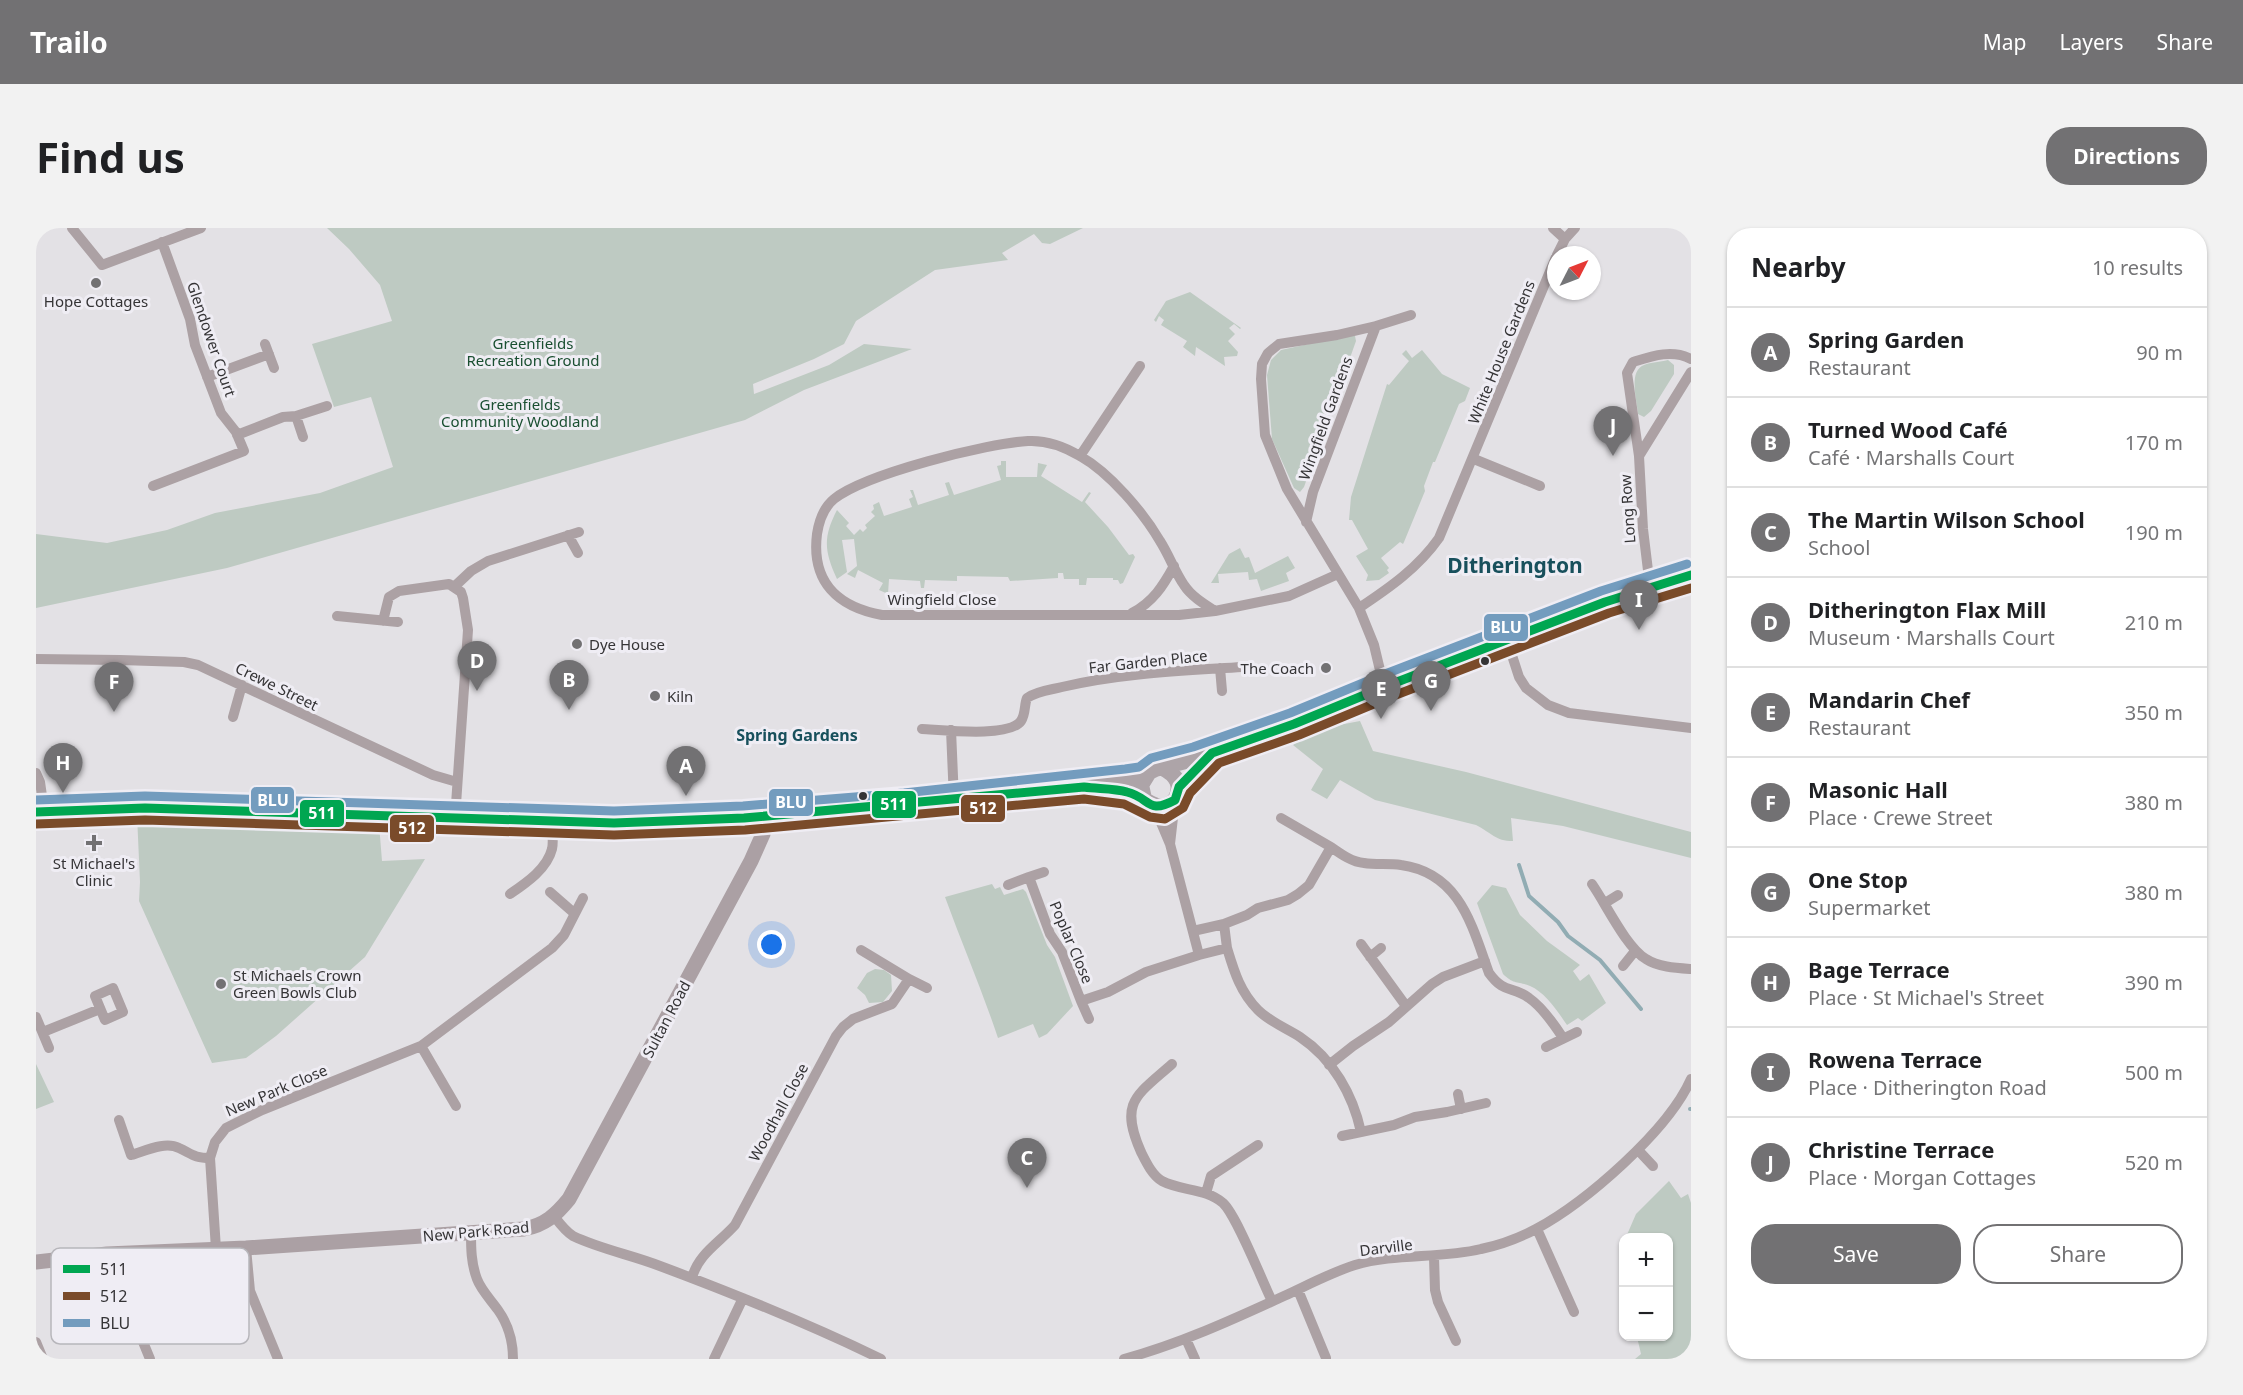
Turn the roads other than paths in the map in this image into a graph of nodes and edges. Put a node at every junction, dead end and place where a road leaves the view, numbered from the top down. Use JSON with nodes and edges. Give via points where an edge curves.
{"nodes":[{"id":1,"x":72,"y":228,"type":"edge"},
{"id":2,"x":201,"y":228,"type":"edge"},
{"id":3,"x":1553,"y":228,"type":"edge"},
{"id":4,"x":1575,"y":228,"type":"edge"},
{"id":5,"x":1565,"y":239,"type":"junction"},
{"id":6,"x":162,"y":243,"type":"junction"},
{"id":7,"x":1561,"y":246,"type":"edge"},
{"id":8,"x":1547,"y":278,"type":"edge"},
{"id":9,"x":1411,"y":315,"type":"dead end"},
{"id":10,"x":1376,"y":326,"type":"junction"},
{"id":11,"x":1691,"y":359,"type":"edge"},
{"id":12,"x":1140,"y":366,"type":"dead end"},
{"id":13,"x":274,"y":368,"type":"dead end"},
{"id":14,"x":1691,"y":372,"type":"edge"},
{"id":15,"x":207,"y":377,"type":"junction"},
{"id":16,"x":327,"y":406,"type":"dead end"},
{"id":17,"x":296,"y":416,"type":"junction"},
{"id":18,"x":237,"y":435,"type":"junction"},
{"id":19,"x":303,"y":436,"type":"dead end"},
{"id":20,"x":1080,"y":456,"type":"junction"},
{"id":21,"x":1639,"y":456,"type":"junction"},
{"id":22,"x":1474,"y":459,"type":"junction"},
{"id":23,"x":153,"y":486,"type":"dead end"},
{"id":24,"x":1540,"y":486,"type":"dead end"},
{"id":25,"x":1306,"y":522,"type":"junction"},
{"id":26,"x":579,"y":532,"type":"dead end"},
{"id":27,"x":568,"y":535,"type":"junction"},
{"id":28,"x":578,"y":553,"type":"dead end"},
{"id":29,"x":1174,"y":567,"type":"junction"},
{"id":30,"x":1338,"y":574,"type":"junction"},
{"id":31,"x":1691,"y":575,"type":"edge"},
{"id":32,"x":454,"y":586,"type":"junction"},
{"id":33,"x":1650,"y":587,"type":"junction"},
{"id":34,"x":1359,"y":608,"type":"junction"},
{"id":35,"x":1215,"y":611,"type":"junction"},
{"id":36,"x":1129,"y":615,"type":"junction"},
{"id":37,"x":337,"y":616,"type":"dead end"},
{"id":38,"x":383,"y":621,"type":"junction"},
{"id":39,"x":398,"y":622,"type":"dead end"},
{"id":40,"x":1507,"y":640,"type":"junction"},
{"id":41,"x":36,"y":659,"type":"edge"},
{"id":42,"x":1242,"y":667,"type":"dead end"},
{"id":43,"x":1220,"y":668,"type":"junction"},
{"id":44,"x":242,"y":685,"type":"junction"},
{"id":45,"x":1384,"y":687,"type":"junction"},
{"id":46,"x":1222,"y":691,"type":"dead end"},
{"id":47,"x":234,"y":717,"type":"dead end"},
{"id":48,"x":1691,"y":728,"type":"edge"},
{"id":49,"x":922,"y":729,"type":"dead end"},
{"id":50,"x":951,"y":730,"type":"junction"},
{"id":51,"x":1212,"y":753,"type":"junction"},
{"id":52,"x":1163,"y":768,"type":"junction"},
{"id":53,"x":36,"y":773,"type":"edge"},
{"id":54,"x":1144,"y":778,"type":"junction"},
{"id":55,"x":458,"y":782,"type":"junction"},
{"id":56,"x":1084,"y":787,"type":"junction"},
{"id":57,"x":1177,"y":793,"type":"junction"},
{"id":58,"x":954,"y":800,"type":"junction"},
{"id":59,"x":1149,"y":803,"type":"junction"},
{"id":60,"x":39,"y":804,"type":"edge"},
{"id":61,"x":766,"y":816,"type":"junction"},
{"id":62,"x":1281,"y":818,"type":"dead end"},
{"id":63,"x":455,"y":819,"type":"junction"},
{"id":64,"x":551,"y":821,"type":"junction"},
{"id":65,"x":1170,"y":844,"type":"junction"},
{"id":66,"x":1331,"y":848,"type":"junction"},
{"id":67,"x":1044,"y":872,"type":"dead end"},
{"id":68,"x":1029,"y":877,"type":"junction"},
{"id":69,"x":1592,"y":884,"type":"dead end"},
{"id":70,"x":1008,"y":885,"type":"dead end"},
{"id":71,"x":550,"y":892,"type":"dead end"},
{"id":72,"x":510,"y":894,"type":"dead end"},
{"id":73,"x":1618,"y":895,"type":"dead end"},
{"id":74,"x":583,"y":898,"type":"dead end"},
{"id":75,"x":1605,"y":903,"type":"junction"},
{"id":76,"x":574,"y":913,"type":"junction"},
{"id":77,"x":1224,"y":924,"type":"junction"},
{"id":78,"x":1193,"y":931,"type":"junction"},
{"id":79,"x":1361,"y":944,"type":"dead end"},
{"id":80,"x":1227,"y":948,"type":"junction"},
{"id":81,"x":1381,"y":948,"type":"dead end"},
{"id":82,"x":861,"y":950,"type":"dead end"},
{"id":83,"x":1635,"y":951,"type":"junction"},
{"id":84,"x":1199,"y":955,"type":"junction"},
{"id":85,"x":1370,"y":957,"type":"junction"},
{"id":86,"x":1485,"y":961,"type":"junction"},
{"id":87,"x":1623,"y":966,"type":"dead end"},
{"id":88,"x":1691,"y":969,"type":"edge"},
{"id":89,"x":909,"y":979,"type":"junction"},
{"id":90,"x":927,"y":988,"type":"dead end"},
{"id":91,"x":1081,"y":1001,"type":"junction"},
{"id":92,"x":1406,"y":1006,"type":"junction"},
{"id":93,"x":100,"y":1009,"type":"dead end"},
{"id":94,"x":36,"y":1017,"type":"edge"},
{"id":95,"x":1089,"y":1019,"type":"dead end"},
{"id":96,"x":43,"y":1032,"type":"junction"},
{"id":97,"x":1576,"y":1032,"type":"dead end"},
{"id":98,"x":1563,"y":1038,"type":"junction"},
{"id":99,"x":422,"y":1046,"type":"junction"},
{"id":100,"x":1546,"y":1047,"type":"dead end"},
{"id":101,"x":49,"y":1048,"type":"dead end"},
{"id":102,"x":1172,"y":1064,"type":"dead end"},
{"id":103,"x":1329,"y":1065,"type":"junction"},
{"id":104,"x":1691,"y":1079,"type":"edge"},
{"id":105,"x":1458,"y":1094,"type":"dead end"},
{"id":106,"x":1486,"y":1103,"type":"dead end"},
{"id":107,"x":456,"y":1106,"type":"dead end"},
{"id":108,"x":1461,"y":1109,"type":"junction"},
{"id":109,"x":119,"y":1120,"type":"dead end"},
{"id":110,"x":1361,"y":1132,"type":"junction"},
{"id":111,"x":1342,"y":1136,"type":"dead end"},
{"id":112,"x":1258,"y":1145,"type":"dead end"},
{"id":113,"x":1638,"y":1150,"type":"junction"},
{"id":114,"x":210,"y":1158,"type":"junction"},
{"id":115,"x":1653,"y":1166,"type":"dead end"},
{"id":116,"x":1206,"y":1193,"type":"junction"},
{"id":117,"x":554,"y":1216,"type":"junction"},
{"id":118,"x":1537,"y":1228,"type":"junction"},
{"id":119,"x":471,"y":1232,"type":"junction"},
{"id":120,"x":216,"y":1248,"type":"edge"},
{"id":121,"x":246,"y":1248,"type":"edge"},
{"id":122,"x":1434,"y":1257,"type":"junction"},
{"id":123,"x":51,"y":1261,"type":"edge"},
{"id":124,"x":36,"y":1263,"type":"edge"},
{"id":125,"x":692,"y":1278,"type":"junction"},
{"id":126,"x":249,"y":1280,"type":"edge"},
{"id":127,"x":1298,"y":1290,"type":"junction"},
{"id":128,"x":743,"y":1298,"type":"junction"},
{"id":129,"x":1272,"y":1302,"type":"junction"},
{"id":130,"x":1574,"y":1312,"type":"dead end"},
{"id":131,"x":1186,"y":1339,"type":"junction"},
{"id":132,"x":1456,"y":1341,"type":"dead end"},
{"id":133,"x":36,"y":1342,"type":"edge"},
{"id":134,"x":144,"y":1344,"type":"edge"},
{"id":135,"x":1326,"y":1358,"type":"dead end"},
{"id":136,"x":43,"y":1359,"type":"edge"},
{"id":137,"x":150,"y":1359,"type":"edge"},
{"id":138,"x":278,"y":1359,"type":"edge"},
{"id":139,"x":513,"y":1359,"type":"edge"},
{"id":140,"x":714,"y":1359,"type":"edge"},
{"id":141,"x":881,"y":1359,"type":"edge"},
{"id":142,"x":1124,"y":1359,"type":"edge"},
{"id":143,"x":1195,"y":1359,"type":"edge"}],
"edges":[{"from":1,"to":6,"type":"street","via":[[102,265]]},
{"from":2,"to":6,"type":"street"},
{"from":3,"to":5,"type":"street"},
{"from":4,"to":5,"type":"street","name":"White House Gardens"},
{"from":5,"to":7,"type":"street","name":"White House Gardens"},
{"from":6,"to":15,"type":"street","name":"Glendower Court"},
{"from":8,"to":22,"type":"street","name":"White House Gardens"},
{"from":9,"to":10,"type":"street","name":"Wingfield Gardens"},
{"from":10,"to":25,"type":"street","name":"Wingfield Gardens","via":[[1313,492]]},
{"from":10,"to":25,"type":"street","name":"Wingfield Gardens","via":[[1280,344],[1262,364],[1265,435],[1287,489]]},
{"from":11,"to":21,"type":"street","via":[[1657,354],[1633,363],[1627,374]]},
{"from":12,"to":20,"type":"street"},
{"from":13,"to":15,"type":"street","via":[[267,349]]},
{"from":14,"to":21,"type":"street","name":"Long Row"},
{"from":15,"to":18,"type":"street","name":"Glendower Court","via":[[221,413]]},
{"from":16,"to":17,"type":"street"},
{"from":17,"to":18,"type":"street","via":[[283,417]]},
{"from":17,"to":19,"type":"street"},
{"from":18,"to":23,"type":"street","via":[[244,451]]},
{"from":20,"to":29,"type":"street","name":"Wingfield Close","via":[[1100,470],[1134,507]]},
{"from":20,"to":36,"type":"street","name":"Wingfield Close","via":[[1039,442],[1000,444],[870,480],[834,499],[821,515],[816,550],[819,567],[825,583],[838,597],[851,606],[882,615]]},
{"from":21,"to":33,"type":"street","name":"Long Row"},
{"from":22,"to":24,"type":"street"},
{"from":22,"to":34,"type":"street","name":"White House Gardens","via":[[1439,538],[1427,555]]},
{"from":25,"to":30,"type":"street","name":"Wingfield Gardens"},
{"from":26,"to":27,"type":"street"},
{"from":27,"to":28,"type":"street"},
{"from":27,"to":32,"type":"street","via":[[488,561]]},
{"from":29,"to":35,"type":"street","name":"Wingfield Close","via":[[1184,586]]},
{"from":29,"to":36,"type":"street","via":[[1147,605]]},
{"from":30,"to":34,"type":"street","name":"Wingfield Gardens"},
{"from":30,"to":35,"type":"street","name":"Wingfield Close","via":[[1289,596]]},
{"from":31,"to":33,"type":"main road"},
{"from":32,"to":38,"type":"street","via":[[442,584],[394,593],[389,597]]},
{"from":32,"to":55,"type":"street","via":[[463,598],[468,630]]},
{"from":33,"to":40,"type":"main road"},
{"from":34,"to":45,"type":"street","name":"Wingfield Gardens","via":[[1374,645]]},
{"from":35,"to":36,"type":"street","name":"Wingfield Close"},
{"from":37,"to":38,"type":"street"},
{"from":38,"to":39,"type":"street"},
{"from":40,"to":45,"type":"main road"},
{"from":40,"to":48,"type":"street","via":[[1526,688],[1558,710]]},
{"from":41,"to":44,"type":"street","name":"Crewe Street","via":[[184,662]]},
{"from":42,"to":43,"type":"street","name":"Far Garden Place"},
{"from":43,"to":46,"type":"street"},
{"from":43,"to":50,"type":"street","name":"Far Garden Place","via":[[1111,677],[1042,692],[1025,700],[1023,718],[1012,728]]},
{"from":44,"to":47,"type":"street"},
{"from":44,"to":55,"type":"street","name":"Crewe Street","via":[[433,775]]},
{"from":45,"to":51,"type":"main road"},
{"from":49,"to":50,"type":"street"},
{"from":50,"to":58,"type":"street"},
{"from":51,"to":52,"type":"main road"},
{"from":51,"to":57,"type":"main road"},
{"from":52,"to":54,"type":"main road"},
{"from":52,"to":57,"type":"main road","via":[[1177,778]]},
{"from":53,"to":60,"type":"street","via":[[40,782]]},
{"from":54,"to":56,"type":"main road"},
{"from":54,"to":59,"type":"main road","via":[[1141,785]]},
{"from":55,"to":63,"type":"street"},
{"from":56,"to":58,"type":"main road"},
{"from":56,"to":59,"type":"main road","via":[[1115,789]]},
{"from":57,"to":59,"type":"main road","via":[[1169,805]]},
{"from":57,"to":65,"type":"street"},
{"from":58,"to":61,"type":"main road"},
{"from":59,"to":65,"type":"street"},
{"from":60,"to":63,"type":"main road"},
{"from":61,"to":64,"type":"main road","via":[[614,823]]},
{"from":61,"to":117,"type":"street","name":"Sultan Road","via":[[752,861],[569,1199]]},
{"from":62,"to":66,"type":"street"},
{"from":63,"to":64,"type":"main road"},
{"from":64,"to":72,"type":"street","via":[[553,844],[549,857],[532,878]]},
{"from":65,"to":78,"type":"street"},
{"from":66,"to":77,"type":"street","via":[[1309,885],[1298,894]]},
{"from":66,"to":86,"type":"street","via":[[1353,861],[1405,865],[1442,882],[1466,910]]},
{"from":67,"to":68,"type":"street"},
{"from":68,"to":70,"type":"street"},
{"from":68,"to":91,"type":"street","name":"Poplar Close"},
{"from":69,"to":75,"type":"street"},
{"from":71,"to":76,"type":"street"},
{"from":73,"to":75,"type":"street"},
{"from":74,"to":76,"type":"street","name":"New Park Close"},
{"from":75,"to":83,"type":"street"},
{"from":76,"to":99,"type":"street","name":"New Park Close","via":[[564,935],[552,948]]},
{"from":77,"to":78,"type":"street"},
{"from":77,"to":80,"type":"street"},
{"from":78,"to":84,"type":"street"},
{"from":79,"to":85,"type":"street"},
{"from":80,"to":84,"type":"street","name":"Poplar Close"},
{"from":80,"to":103,"type":"street","via":[[1240,986],[1253,1004],[1271,1021],[1312,1046]]},
{"from":81,"to":85,"type":"street"},
{"from":82,"to":89,"type":"street"},
{"from":83,"to":87,"type":"street"},
{"from":83,"to":88,"type":"street","via":[[1657,964]]},
{"from":84,"to":91,"type":"street","name":"Poplar Close","via":[[1146,972]]},
{"from":85,"to":92,"type":"street"},
{"from":86,"to":92,"type":"street","via":[[1443,977]]},
{"from":86,"to":98,"type":"street","via":[[1496,982],[1529,998]]},
{"from":89,"to":90,"type":"street"},
{"from":89,"to":125,"type":"street","name":"Woodhall Close","via":[[892,1004],[854,1019],[836,1036],[735,1225],[701,1256]]},
{"from":91,"to":95,"type":"street"},
{"from":92,"to":103,"type":"street"},
{"from":93,"to":96,"type":"street"},
{"from":94,"to":96,"type":"street"},
{"from":96,"to":101,"type":"street"},
{"from":97,"to":98,"type":"street"},
{"from":98,"to":100,"type":"street"},
{"from":99,"to":107,"type":"street"},
{"from":99,"to":114,"type":"street","name":"New Park Close","via":[[234,1122],[215,1142]]},
{"from":102,"to":116,"type":"street","via":[[1140,1092],[1130,1109],[1133,1133],[1148,1166],[1162,1181]]},
{"from":103,"to":110,"type":"street","via":[[1353,1101]]},
{"from":104,"to":113,"type":"street","name":"Darville","via":[[1666,1119]]},
{"from":105,"to":108,"type":"street"},
{"from":106,"to":108,"type":"street"},
{"from":108,"to":110,"type":"street"},
{"from":109,"to":114,"type":"street","via":[[131,1155],[170,1146],[194,1157]]},
{"from":110,"to":111,"type":"street"},
{"from":112,"to":116,"type":"street","via":[[1211,1176]]},
{"from":113,"to":115,"type":"street"},
{"from":113,"to":118,"type":"street","name":"Darville","via":[[1576,1202]]},
{"from":114,"to":120,"type":"street"},
{"from":116,"to":129,"type":"street","via":[[1224,1203]]},
{"from":117,"to":119,"type":"street","name":"New Park Road","via":[[535,1227]]},
{"from":117,"to":125,"type":"street","via":[[565,1230],[579,1238]]},
{"from":118,"to":122,"type":"street","name":"Darville","via":[[1507,1242]]},
{"from":118,"to":130,"type":"street"},
{"from":119,"to":121,"type":"street","name":"New Park Road"},
{"from":119,"to":139,"type":"street","via":[[471,1258],[477,1279],[508,1329]]},
{"from":122,"to":127,"type":"street","name":"Darville","via":[[1358,1264]]},
{"from":122,"to":132,"type":"street","via":[[1438,1302]]},
{"from":123,"to":124,"type":"street","name":"New Park Road"},
{"from":125,"to":128,"type":"street"},
{"from":126,"to":138,"type":"street"},
{"from":127,"to":129,"type":"street","name":"Darville"},
{"from":127,"to":135,"type":"street"},
{"from":128,"to":140,"type":"street"},
{"from":128,"to":141,"type":"street"},
{"from":129,"to":131,"type":"street","name":"Darville"},
{"from":131,"to":142,"type":"street","name":"Darville"},
{"from":131,"to":143,"type":"street"},
{"from":133,"to":136,"type":"street"},
{"from":134,"to":137,"type":"street"}]}
